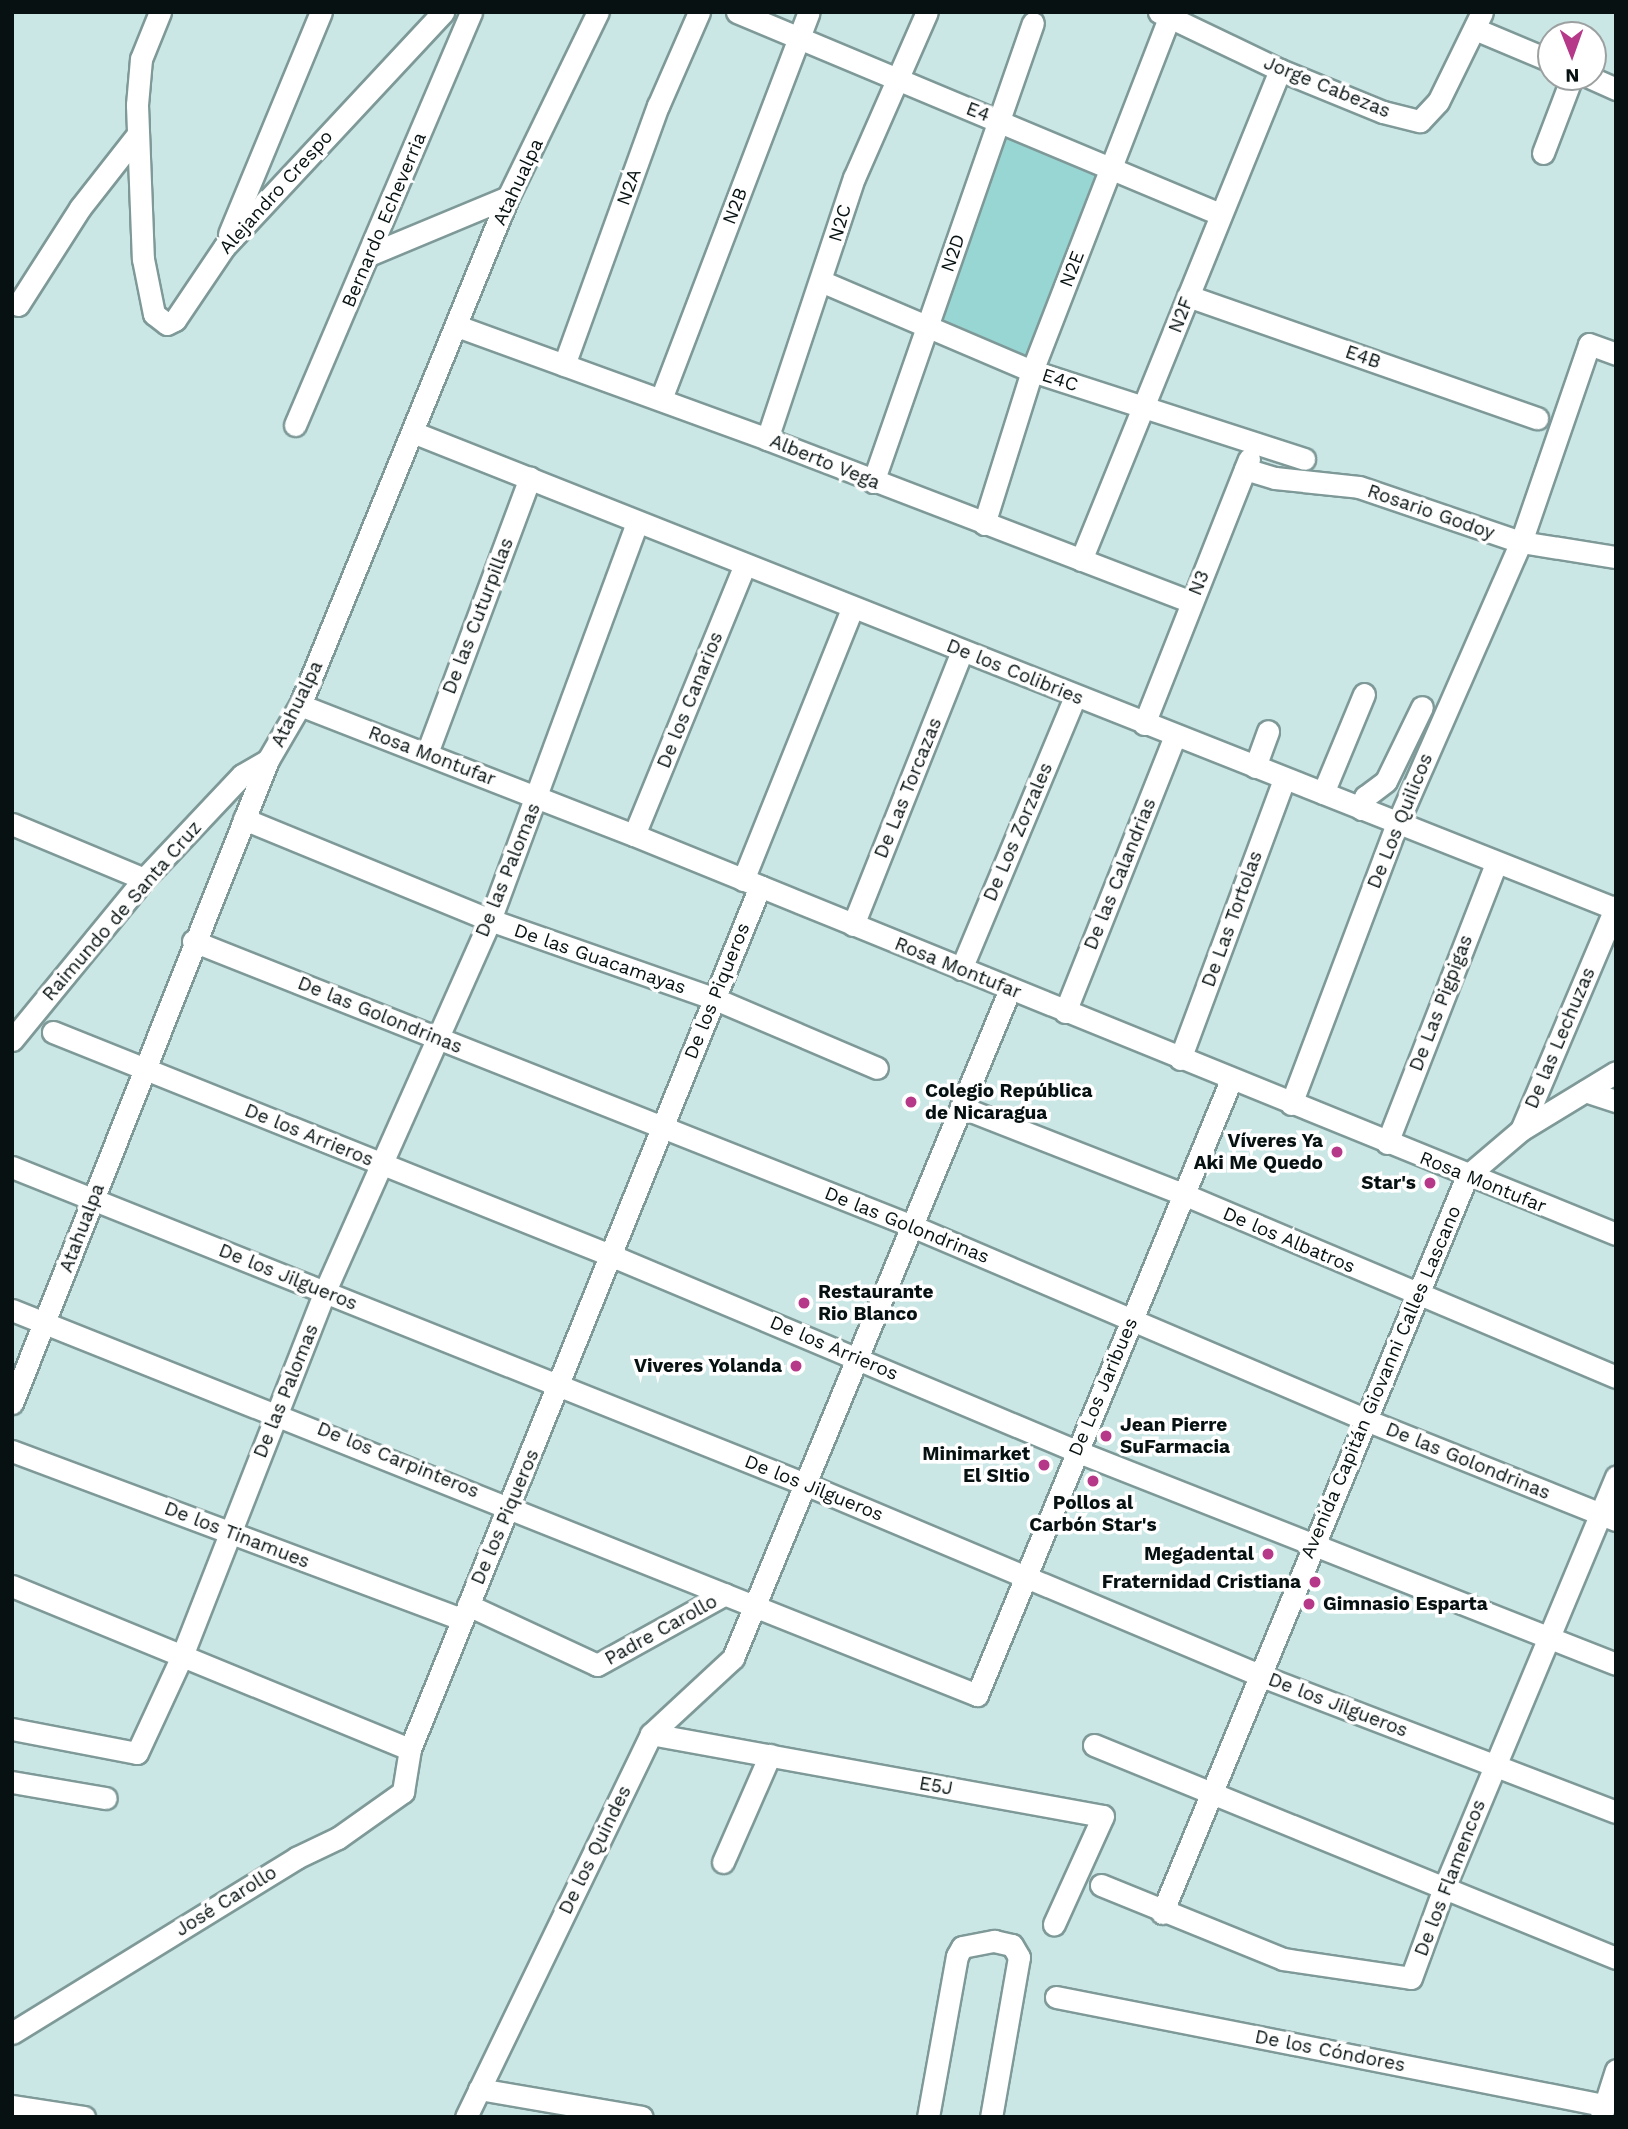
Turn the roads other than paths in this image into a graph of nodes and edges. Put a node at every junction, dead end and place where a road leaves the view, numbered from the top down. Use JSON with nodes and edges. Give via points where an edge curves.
{"nodes":[{"id":1,"x":160,"y":12,"type":"edge"},
{"id":2,"x":321,"y":12,"type":"edge"},
{"id":3,"x":443,"y":12,"type":"edge"},
{"id":4,"x":471,"y":12,"type":"edge"},
{"id":5,"x":598,"y":12,"type":"edge"},
{"id":6,"x":699,"y":12,"type":"edge"},
{"id":7,"x":737,"y":12,"type":"edge"},
{"id":8,"x":809,"y":12,"type":"edge"},
{"id":9,"x":927,"y":12,"type":"edge"},
{"id":10,"x":1164,"y":15,"type":"edge"},
{"id":11,"x":1478,"y":21,"type":"edge"},
{"id":12,"x":1033,"y":23,"type":"dead end"},
{"id":13,"x":799,"y":36,"type":"junction"},
{"id":14,"x":1537,"y":53,"type":"edge"},
{"id":15,"x":1280,"y":70,"type":"junction"},
{"id":16,"x":898,"y":82,"type":"junction"},
{"id":17,"x":1567,"y":91,"type":"edge"},
{"id":18,"x":998,"y":120,"type":"junction"},
{"id":19,"x":138,"y":134,"type":"junction"},
{"id":20,"x":1543,"y":153,"type":"dead end"},
{"id":21,"x":1112,"y":165,"type":"junction"},
{"id":22,"x":508,"y":197,"type":"junction"},
{"id":23,"x":1220,"y":214,"type":"junction"},
{"id":24,"x":225,"y":246,"type":"junction"},
{"id":25,"x":371,"y":254,"type":"junction"},
{"id":26,"x":823,"y":282,"type":"junction"},
{"id":27,"x":1188,"y":296,"type":"junction"},
{"id":28,"x":18,"y":304,"type":"dead end"},
{"id":29,"x":929,"y":323,"type":"junction"},
{"id":30,"x":457,"y":326,"type":"junction"},
{"id":31,"x":1616,"y":354,"type":"edge"},
{"id":32,"x":564,"y":365,"type":"junction"},
{"id":33,"x":1032,"y":371,"type":"junction"},
{"id":34,"x":661,"y":399,"type":"junction"},
{"id":35,"x":1145,"y":408,"type":"junction"},
{"id":36,"x":1537,"y":418,"type":"dead end"},
{"id":37,"x":295,"y":425,"type":"dead end"},
{"id":38,"x":415,"y":433,"type":"junction"},
{"id":39,"x":767,"y":439,"type":"junction"},
{"id":40,"x":1255,"y":444,"type":"junction"},
{"id":41,"x":1304,"y":459,"type":"dead end"},
{"id":42,"x":1245,"y":469,"type":"junction"},
{"id":43,"x":530,"y":478,"type":"junction"},
{"id":44,"x":873,"y":482,"type":"junction"},
{"id":45,"x":637,"y":522,"type":"junction"},
{"id":46,"x":984,"y":524,"type":"junction"},
{"id":47,"x":1521,"y":542,"type":"junction"},
{"id":48,"x":1616,"y":557,"type":"edge"},
{"id":49,"x":1081,"y":560,"type":"junction"},
{"id":50,"x":745,"y":565,"type":"junction"},
{"id":51,"x":1191,"y":602,"type":"junction"},
{"id":52,"x":853,"y":607,"type":"junction"},
{"id":53,"x":962,"y":651,"type":"junction"},
{"id":54,"x":1364,"y":694,"type":"dead end"},
{"id":55,"x":1075,"y":696,"type":"junction"},
{"id":56,"x":300,"y":705,"type":"junction"},
{"id":57,"x":1422,"y":707,"type":"dead end"},
{"id":58,"x":1144,"y":723,"type":"junction"},
{"id":59,"x":1268,"y":731,"type":"dead end"},
{"id":60,"x":1175,"y":736,"type":"junction"},
{"id":61,"x":426,"y":753,"type":"junction"},
{"id":62,"x":268,"y":760,"type":"junction"},
{"id":63,"x":1255,"y":767,"type":"junction"},
{"id":64,"x":1284,"y":779,"type":"junction"},
{"id":65,"x":1323,"y":793,"type":"junction"},
{"id":66,"x":537,"y":797,"type":"junction"},
{"id":67,"x":1361,"y":809,"type":"junction"},
{"id":68,"x":244,"y":819,"type":"junction"},
{"id":69,"x":12,"y":824,"type":"edge"},
{"id":70,"x":1397,"y":824,"type":"junction"},
{"id":71,"x":634,"y":835,"type":"junction"},
{"id":72,"x":1496,"y":863,"type":"junction"},
{"id":73,"x":144,"y":879,"type":"junction"},
{"id":74,"x":751,"y":883,"type":"junction"},
{"id":75,"x":1615,"y":908,"type":"edge"},
{"id":76,"x":490,"y":920,"type":"junction"},
{"id":77,"x":853,"y":925,"type":"junction"},
{"id":78,"x":193,"y":941,"type":"junction"},
{"id":79,"x":961,"y":969,"type":"junction"},
{"id":80,"x":1010,"y":989,"type":"junction"},
{"id":81,"x":713,"y":998,"type":"junction"},
{"id":82,"x":1065,"y":1012,"type":"junction"},
{"id":83,"x":53,"y":1032,"type":"dead end"},
{"id":84,"x":439,"y":1038,"type":"junction"},
{"id":85,"x":12,"y":1040,"type":"edge"},
{"id":86,"x":1180,"y":1059,"type":"junction"},
{"id":87,"x":877,"y":1068,"type":"dead end"},
{"id":88,"x":143,"y":1069,"type":"junction"},
{"id":89,"x":1616,"y":1072,"type":"edge"},
{"id":90,"x":1231,"y":1080,"type":"junction"},
{"id":91,"x":1585,"y":1091,"type":"junction"},
{"id":92,"x":1616,"y":1101,"type":"edge"},
{"id":93,"x":1291,"y":1104,"type":"junction"},
{"id":94,"x":961,"y":1107,"type":"junction"},
{"id":95,"x":662,"y":1126,"type":"junction"},
{"id":96,"x":1521,"y":1130,"type":"junction"},
{"id":97,"x":1387,"y":1143,"type":"junction"},
{"id":98,"x":381,"y":1163,"type":"junction"},
{"id":99,"x":12,"y":1167,"type":"edge"},
{"id":100,"x":1467,"y":1176,"type":"junction"},
{"id":101,"x":1183,"y":1194,"type":"junction"},
{"id":102,"x":93,"y":1200,"type":"junction"},
{"id":103,"x":912,"y":1226,"type":"junction"},
{"id":104,"x":1616,"y":1234,"type":"edge"},
{"id":105,"x":610,"y":1255,"type":"junction"},
{"id":106,"x":325,"y":1291,"type":"junction"},
{"id":107,"x":1419,"y":1295,"type":"junction"},
{"id":108,"x":12,"y":1310,"type":"edge"},
{"id":109,"x":1132,"y":1318,"type":"junction"},
{"id":110,"x":47,"y":1322,"type":"junction"},
{"id":111,"x":858,"y":1357,"type":"junction"},
{"id":112,"x":1616,"y":1377,"type":"edge"},
{"id":113,"x":557,"y":1385,"type":"junction"},
{"id":114,"x":12,"y":1403,"type":"edge"},
{"id":115,"x":277,"y":1413,"type":"junction"},
{"id":116,"x":1366,"y":1420,"type":"junction"},
{"id":117,"x":12,"y":1451,"type":"edge"},
{"id":118,"x":1076,"y":1451,"type":"junction"},
{"id":119,"x":1616,"y":1476,"type":"edge"},
{"id":120,"x":805,"y":1484,"type":"junction"},
{"id":121,"x":509,"y":1504,"type":"junction"},
{"id":122,"x":1608,"y":1517,"type":"edge"},
{"id":123,"x":230,"y":1532,"type":"junction"},
{"id":124,"x":1312,"y":1545,"type":"junction"},
{"id":125,"x":1025,"y":1576,"type":"junction"},
{"id":126,"x":12,"y":1586,"type":"edge"},
{"id":127,"x":725,"y":1594,"type":"junction"},
{"id":128,"x":755,"y":1606,"type":"junction"},
{"id":129,"x":465,"y":1612,"type":"junction"},
{"id":130,"x":1549,"y":1637,"type":"junction"},
{"id":131,"x":181,"y":1656,"type":"junction"},
{"id":132,"x":1616,"y":1664,"type":"edge"},
{"id":133,"x":597,"y":1665,"type":"joint"},
{"id":134,"x":1259,"y":1675,"type":"junction"},
{"id":135,"x":977,"y":1695,"type":"joint"},
{"id":136,"x":12,"y":1729,"type":"edge"},
{"id":137,"x":652,"y":1734,"type":"junction"},
{"id":138,"x":1094,"y":1745,"type":"dead end"},
{"id":139,"x":410,"y":1749,"type":"junction"},
{"id":140,"x":770,"y":1755,"type":"junction"},
{"id":141,"x":1495,"y":1766,"type":"junction"},
{"id":142,"x":12,"y":1782,"type":"edge"},
{"id":143,"x":1211,"y":1792,"type":"junction"},
{"id":144,"x":106,"y":1798,"type":"dead end"},
{"id":145,"x":1616,"y":1812,"type":"edge"},
{"id":146,"x":723,"y":1862,"type":"dead end"},
{"id":147,"x":1101,"y":1885,"type":"dead end"},
{"id":148,"x":1444,"y":1888,"type":"junction"},
{"id":149,"x":1161,"y":1913,"type":"junction"},
{"id":150,"x":1054,"y":1924,"type":"dead end"},
{"id":151,"x":1616,"y":1958,"type":"edge"},
{"id":152,"x":1056,"y":1997,"type":"dead end"},
{"id":153,"x":12,"y":2033,"type":"edge"},
{"id":154,"x":479,"y":2089,"type":"junction"},
{"id":155,"x":1609,"y":2094,"type":"edge"},
{"id":156,"x":12,"y":2106,"type":"edge"},
{"id":157,"x":84,"y":2117,"type":"edge"},
{"id":158,"x":466,"y":2117,"type":"edge"},
{"id":159,"x":642,"y":2117,"type":"edge"},
{"id":160,"x":928,"y":2117,"type":"edge"},
{"id":161,"x":991,"y":2117,"type":"edge"}],
"edges":[{"from":1,"to":19,"type":"street","name":"Alejandro Crespo","via":[[136,81]]},
{"from":2,"to":24,"type":"street"},
{"from":3,"to":24,"type":"street","name":"Alejandro Crespo"},
{"from":4,"to":25,"type":"street","name":"Bernardo Echeverria"},
{"from":5,"to":22,"type":"street","name":"Atahualpa"},
{"from":6,"to":32,"type":"street","name":"N2A","via":[[658,106]]},
{"from":7,"to":13,"type":"street","name":"E4"},
{"from":8,"to":13,"type":"street","name":"N2B"},
{"from":9,"to":16,"type":"street","name":"N2C"},
{"from":10,"to":15,"type":"street","name":"Jorge Cabezas"},
{"from":10,"to":21,"type":"street","name":"N2E"},
{"from":11,"to":14,"type":"street"},
{"from":11,"to":15,"type":"street","name":"Jorge Cabezas","via":[[1438,102],[1420,121],[1382,112]]},
{"from":12,"to":18,"type":"street","name":"N2D"},
{"from":13,"to":16,"type":"street","name":"E4"},
{"from":13,"to":34,"type":"street","name":"N2B"},
{"from":15,"to":23,"type":"street","name":"N2F"},
{"from":16,"to":18,"type":"street","name":"E4"},
{"from":16,"to":26,"type":"street","name":"N2C","via":[[851,187]]},
{"from":17,"to":20,"type":"street"},
{"from":18,"to":21,"type":"street","name":"E4"},
{"from":18,"to":29,"type":"street","name":"N2D"},
{"from":19,"to":24,"type":"street","name":"Alejandro Crespo","via":[[143,259],[157,320],[167,324],[175,320]]},
{"from":19,"to":28,"type":"street","via":[[80,208]]},
{"from":21,"to":23,"type":"street","name":"E4"},
{"from":21,"to":33,"type":"street","name":"N2E"},
{"from":22,"to":25,"type":"street"},
{"from":22,"to":30,"type":"street","name":"Atahualpa"},
{"from":23,"to":27,"type":"street","name":"N2F"},
{"from":25,"to":37,"type":"street","name":"Bernardo Echeverria"},
{"from":26,"to":29,"type":"street","name":"E4C"},
{"from":26,"to":39,"type":"street","name":"N2C"},
{"from":27,"to":35,"type":"street","name":"N2F"},
{"from":27,"to":36,"type":"street","name":"E4B"},
{"from":29,"to":33,"type":"street","name":"E4C"},
{"from":29,"to":44,"type":"street","name":"N2D"},
{"from":30,"to":32,"type":"street","name":"Alberto Vega"},
{"from":30,"to":38,"type":"street","name":"Atahualpa"},
{"from":31,"to":47,"type":"street","name":"De Los Quilicos","via":[[1589,344]]},
{"from":32,"to":34,"type":"street","name":"Alberto Vega"},
{"from":33,"to":35,"type":"street","name":"E4C"},
{"from":33,"to":46,"type":"street","name":"N2E"},
{"from":34,"to":39,"type":"street","name":"Alberto Vega"},
{"from":35,"to":40,"type":"street","name":"E4C"},
{"from":35,"to":49,"type":"street","name":"N2F"},
{"from":38,"to":43,"type":"street","name":"De los Colibries"},
{"from":38,"to":56,"type":"street","name":"Atahualpa"},
{"from":39,"to":44,"type":"street","name":"Alberto Vega"},
{"from":40,"to":41,"type":"street","name":"E4C"},
{"from":40,"to":42,"type":"street","name":"N3"},
{"from":42,"to":47,"type":"street","name":"Rosario Godoy","via":[[1275,478],[1359,487]]},
{"from":42,"to":51,"type":"street","name":"N3"},
{"from":43,"to":45,"type":"street","name":"De los Colibries"},
{"from":43,"to":61,"type":"street","name":"De las Cuturpillas"},
{"from":44,"to":46,"type":"street","name":"Alberto Vega"},
{"from":45,"to":50,"type":"street","name":"De los Colibries"},
{"from":45,"to":66,"type":"street","name":"De las Palomas"},
{"from":46,"to":49,"type":"street","name":"Alberto Vega"},
{"from":47,"to":48,"type":"street","name":"Rosario Godoy"},
{"from":47,"to":70,"type":"street","name":"De Los Quilicos"},
{"from":49,"to":51,"type":"street","name":"Alberto Vega"},
{"from":50,"to":52,"type":"street","name":"De los Colibries"},
{"from":50,"to":71,"type":"street","name":"De los Canarios"},
{"from":51,"to":58,"type":"street","name":"N3"},
{"from":52,"to":53,"type":"street","name":"De los Colibries"},
{"from":52,"to":74,"type":"street","name":"De los Piqueros"},
{"from":53,"to":55,"type":"street","name":"De los Colibries"},
{"from":53,"to":77,"type":"street","name":"De Las Torcazas"},
{"from":54,"to":65,"type":"street"},
{"from":55,"to":58,"type":"street","name":"De los Colibries"},
{"from":55,"to":79,"type":"street","name":"De Los Zorzales"},
{"from":56,"to":61,"type":"street","name":"Rosa Montufar"},
{"from":56,"to":62,"type":"street","name":"Atahualpa"},
{"from":57,"to":67,"type":"street","via":[[1386,781],[1365,797]]},
{"from":58,"to":60,"type":"street","name":"De los Colibries"},
{"from":59,"to":63,"type":"street"},
{"from":60,"to":63,"type":"street","name":"De los Colibries"},
{"from":60,"to":82,"type":"street","name":"De las Calandrias"},
{"from":61,"to":66,"type":"street","name":"Rosa Montufar"},
{"from":62,"to":68,"type":"street","name":"Atahualpa"},
{"from":62,"to":73,"type":"street","name":"Raimundo de Santa Cruz","via":[[242,775]]},
{"from":63,"to":64,"type":"street","name":"De los Colibries"},
{"from":64,"to":65,"type":"street","name":"De los Colibries"},
{"from":64,"to":86,"type":"street","name":"De Las Tortolas"},
{"from":65,"to":67,"type":"street","name":"De los Colibries"},
{"from":66,"to":71,"type":"street","name":"Rosa Montufar"},
{"from":66,"to":76,"type":"street","name":"De las Palomas"},
{"from":67,"to":70,"type":"street","name":"De los Colibries"},
{"from":68,"to":76,"type":"street","name":"De las Guacamayas"},
{"from":68,"to":78,"type":"street","name":"Atahualpa"},
{"from":69,"to":73,"type":"street"},
{"from":70,"to":72,"type":"street","name":"De los Colibries"},
{"from":70,"to":93,"type":"street","name":"De Los Quilicos"},
{"from":71,"to":74,"type":"street","name":"Rosa Montufar"},
{"from":72,"to":75,"type":"street","name":"De los Colibries"},
{"from":72,"to":97,"type":"street","name":"De Las Pigpigas"},
{"from":73,"to":85,"type":"street","name":"Raimundo de Santa Cruz"},
{"from":74,"to":77,"type":"street","name":"Rosa Montufar"},
{"from":74,"to":81,"type":"street","name":"De los Piqueros"},
{"from":75,"to":96,"type":"street","name":"De las Lechuzas"},
{"from":76,"to":81,"type":"street","name":"De las Guacamayas"},
{"from":76,"to":84,"type":"street","name":"De las Palomas"},
{"from":77,"to":79,"type":"street","name":"Rosa Montufar"},
{"from":78,"to":84,"type":"street","name":"De las Golondrinas"},
{"from":78,"to":88,"type":"street","name":"Atahualpa"},
{"from":79,"to":80,"type":"street","name":"Rosa Montufar"},
{"from":80,"to":82,"type":"street","name":"Rosa Montufar"},
{"from":80,"to":94,"type":"street","name":"De los Quindes"},
{"from":81,"to":87,"type":"street","name":"De las Guacamayas"},
{"from":81,"to":95,"type":"street","name":"De los Piqueros"},
{"from":82,"to":86,"type":"street","name":"Rosa Montufar"},
{"from":83,"to":88,"type":"street","name":"De los Arrieros"},
{"from":84,"to":95,"type":"street","name":"De las Golondrinas"},
{"from":84,"to":98,"type":"street","name":"De las Palomas"},
{"from":86,"to":90,"type":"street","name":"Rosa Montufar"},
{"from":88,"to":98,"type":"street","name":"De los Arrieros"},
{"from":88,"to":102,"type":"street","name":"Atahualpa"},
{"from":89,"to":91,"type":"street","name":"Avenida Capitán Giovanni Calles Lascano"},
{"from":90,"to":93,"type":"street","name":"Rosa Montufar"},
{"from":90,"to":101,"type":"street","name":"De Los Jaribues"},
{"from":91,"to":92,"type":"street"},
{"from":91,"to":96,"type":"street","name":"Avenida Capitán Giovanni Calles Lascano"},
{"from":93,"to":97,"type":"street","name":"Rosa Montufar"},
{"from":94,"to":101,"type":"street","name":"De los Albatros"},
{"from":94,"to":103,"type":"street","name":"De los Quindes"},
{"from":95,"to":103,"type":"street","name":"De las Golondrinas"},
{"from":95,"to":105,"type":"street","name":"De los Piqueros"},
{"from":96,"to":100,"type":"street","name":"Avenida Capitán Giovanni Calles Lascano"},
{"from":97,"to":100,"type":"street","name":"Rosa Montufar"},
{"from":98,"to":105,"type":"street","name":"De los Arrieros"},
{"from":98,"to":106,"type":"street","name":"De las Palomas"},
{"from":99,"to":102,"type":"street","name":"De los Jilgueros"},
{"from":100,"to":104,"type":"street","name":"Rosa Montufar"},
{"from":100,"to":107,"type":"street","name":"Avenida Capitán Giovanni Calles Lascano"},
{"from":101,"to":107,"type":"street","name":"De los Albatros"},
{"from":101,"to":109,"type":"street","name":"De Los Jaribues"},
{"from":102,"to":106,"type":"street","name":"De los Jilgueros"},
{"from":102,"to":110,"type":"street","name":"Atahualpa"},
{"from":103,"to":109,"type":"street","name":"De las Golondrinas"},
{"from":103,"to":111,"type":"street","name":"De los Quindes"},
{"from":105,"to":111,"type":"street","name":"De los Arrieros"},
{"from":105,"to":113,"type":"street","name":"De los Piqueros"},
{"from":106,"to":113,"type":"street","name":"De los Jilgueros"},
{"from":106,"to":115,"type":"street","name":"De las Palomas"},
{"from":107,"to":112,"type":"street","name":"De los Albatros"},
{"from":107,"to":116,"type":"street","name":"Avenida Capitán Giovanni Calles Lascano"},
{"from":108,"to":110,"type":"street","name":"De los Carpinteros"},
{"from":109,"to":116,"type":"street","name":"De las Golondrinas"},
{"from":109,"to":118,"type":"street","name":"De Los Jaribues"},
{"from":110,"to":114,"type":"street","name":"Atahualpa"},
{"from":110,"to":115,"type":"street","name":"De los Carpinteros"},
{"from":111,"to":118,"type":"street","name":"De los Arrieros"},
{"from":111,"to":120,"type":"street","name":"De los Quindes"},
{"from":113,"to":120,"type":"street","name":"De los Jilgueros"},
{"from":113,"to":121,"type":"street","name":"De los Piqueros"},
{"from":115,"to":121,"type":"street","name":"De los Carpinteros"},
{"from":115,"to":123,"type":"street","name":"De las Palomas"},
{"from":116,"to":122,"type":"street","name":"De las Golondrinas"},
{"from":116,"to":124,"type":"street","name":"Avenida Capitán Giovanni Calles Lascano"},
{"from":117,"to":123,"type":"street","name":"De los Tinamues"},
{"from":118,"to":124,"type":"street","name":"De los Arrieros"},
{"from":118,"to":125,"type":"street","name":"De Los Jaribues"},
{"from":119,"to":122,"type":"street","name":"De los Flamencos"},
{"from":120,"to":125,"type":"street","name":"De los Jilgueros"},
{"from":120,"to":128,"type":"street","name":"De los Quindes"},
{"from":121,"to":127,"type":"street","name":"De los Carpinteros"},
{"from":121,"to":129,"type":"street","name":"De los Piqueros"},
{"from":122,"to":130,"type":"street","name":"De los Flamencos"},
{"from":123,"to":129,"type":"street","name":"De los Tinamues"},
{"from":123,"to":131,"type":"street","name":"De las Palomas"},
{"from":124,"to":130,"type":"street","name":"De los Arrieros"},
{"from":124,"to":134,"type":"street","name":"Avenida Capitán Giovanni Calles Lascano"},
{"from":125,"to":134,"type":"street","name":"De los Jilgueros"},
{"from":125,"to":135,"type":"street","name":"De Los Jaribues"},
{"from":126,"to":131,"type":"street"},
{"from":127,"to":128,"type":"street","name":"De los Carpinteros"},
{"from":127,"to":133,"type":"street","name":"Padre Carollo"},
{"from":128,"to":135,"type":"street","name":"De los Carpinteros"},
{"from":128,"to":137,"type":"street","name":"De los Quindes","via":[[733,1658]]},
{"from":129,"to":133,"type":"street","name":"De los Tinamues"},
{"from":129,"to":139,"type":"street","name":"De los Piqueros"},
{"from":130,"to":132,"type":"street","name":"De los Arrieros"},
{"from":130,"to":141,"type":"street","name":"De los Flamencos"},
{"from":131,"to":136,"type":"street","name":"De las Palomas","via":[[137,1753]]},
{"from":131,"to":139,"type":"street"},
{"from":134,"to":141,"type":"street","name":"De los Jilgueros"},
{"from":134,"to":143,"type":"street","name":"Avenida Capitán Giovanni Calles Lascano"},
{"from":137,"to":140,"type":"street","name":"E5J"},
{"from":137,"to":154,"type":"street","name":"De los Quindes"},
{"from":138,"to":143,"type":"street"},
{"from":139,"to":153,"type":"street","name":"José Carollo","via":[[403,1791],[392,1801]]},
{"from":140,"to":146,"type":"street"},
{"from":140,"to":150,"type":"street","name":"E5J","via":[[1103,1816]]},
{"from":141,"to":145,"type":"street","name":"De los Jilgueros"},
{"from":141,"to":148,"type":"street","name":"De los Flamencos"},
{"from":142,"to":144,"type":"street"},
{"from":143,"to":148,"type":"street"},
{"from":143,"to":149,"type":"street","name":"Avenida Capitán Giovanni Calles Lascano"},
{"from":147,"to":149,"type":"street","name":"De los Flamencos"},
{"from":148,"to":149,"type":"street","name":"De los Flamencos","via":[[1411,1978],[1283,1959]]},
{"from":148,"to":151,"type":"street"},
{"from":152,"to":155,"type":"street","name":"De los Cóndores"},
{"from":154,"to":158,"type":"street","name":"De los Quindes"},
{"from":154,"to":159,"type":"street"},
{"from":156,"to":157,"type":"street"},
{"from":160,"to":161,"type":"street","via":[[957,1956],[962,1947],[994,1941],[1012,1945],[1019,1957]]}]}
